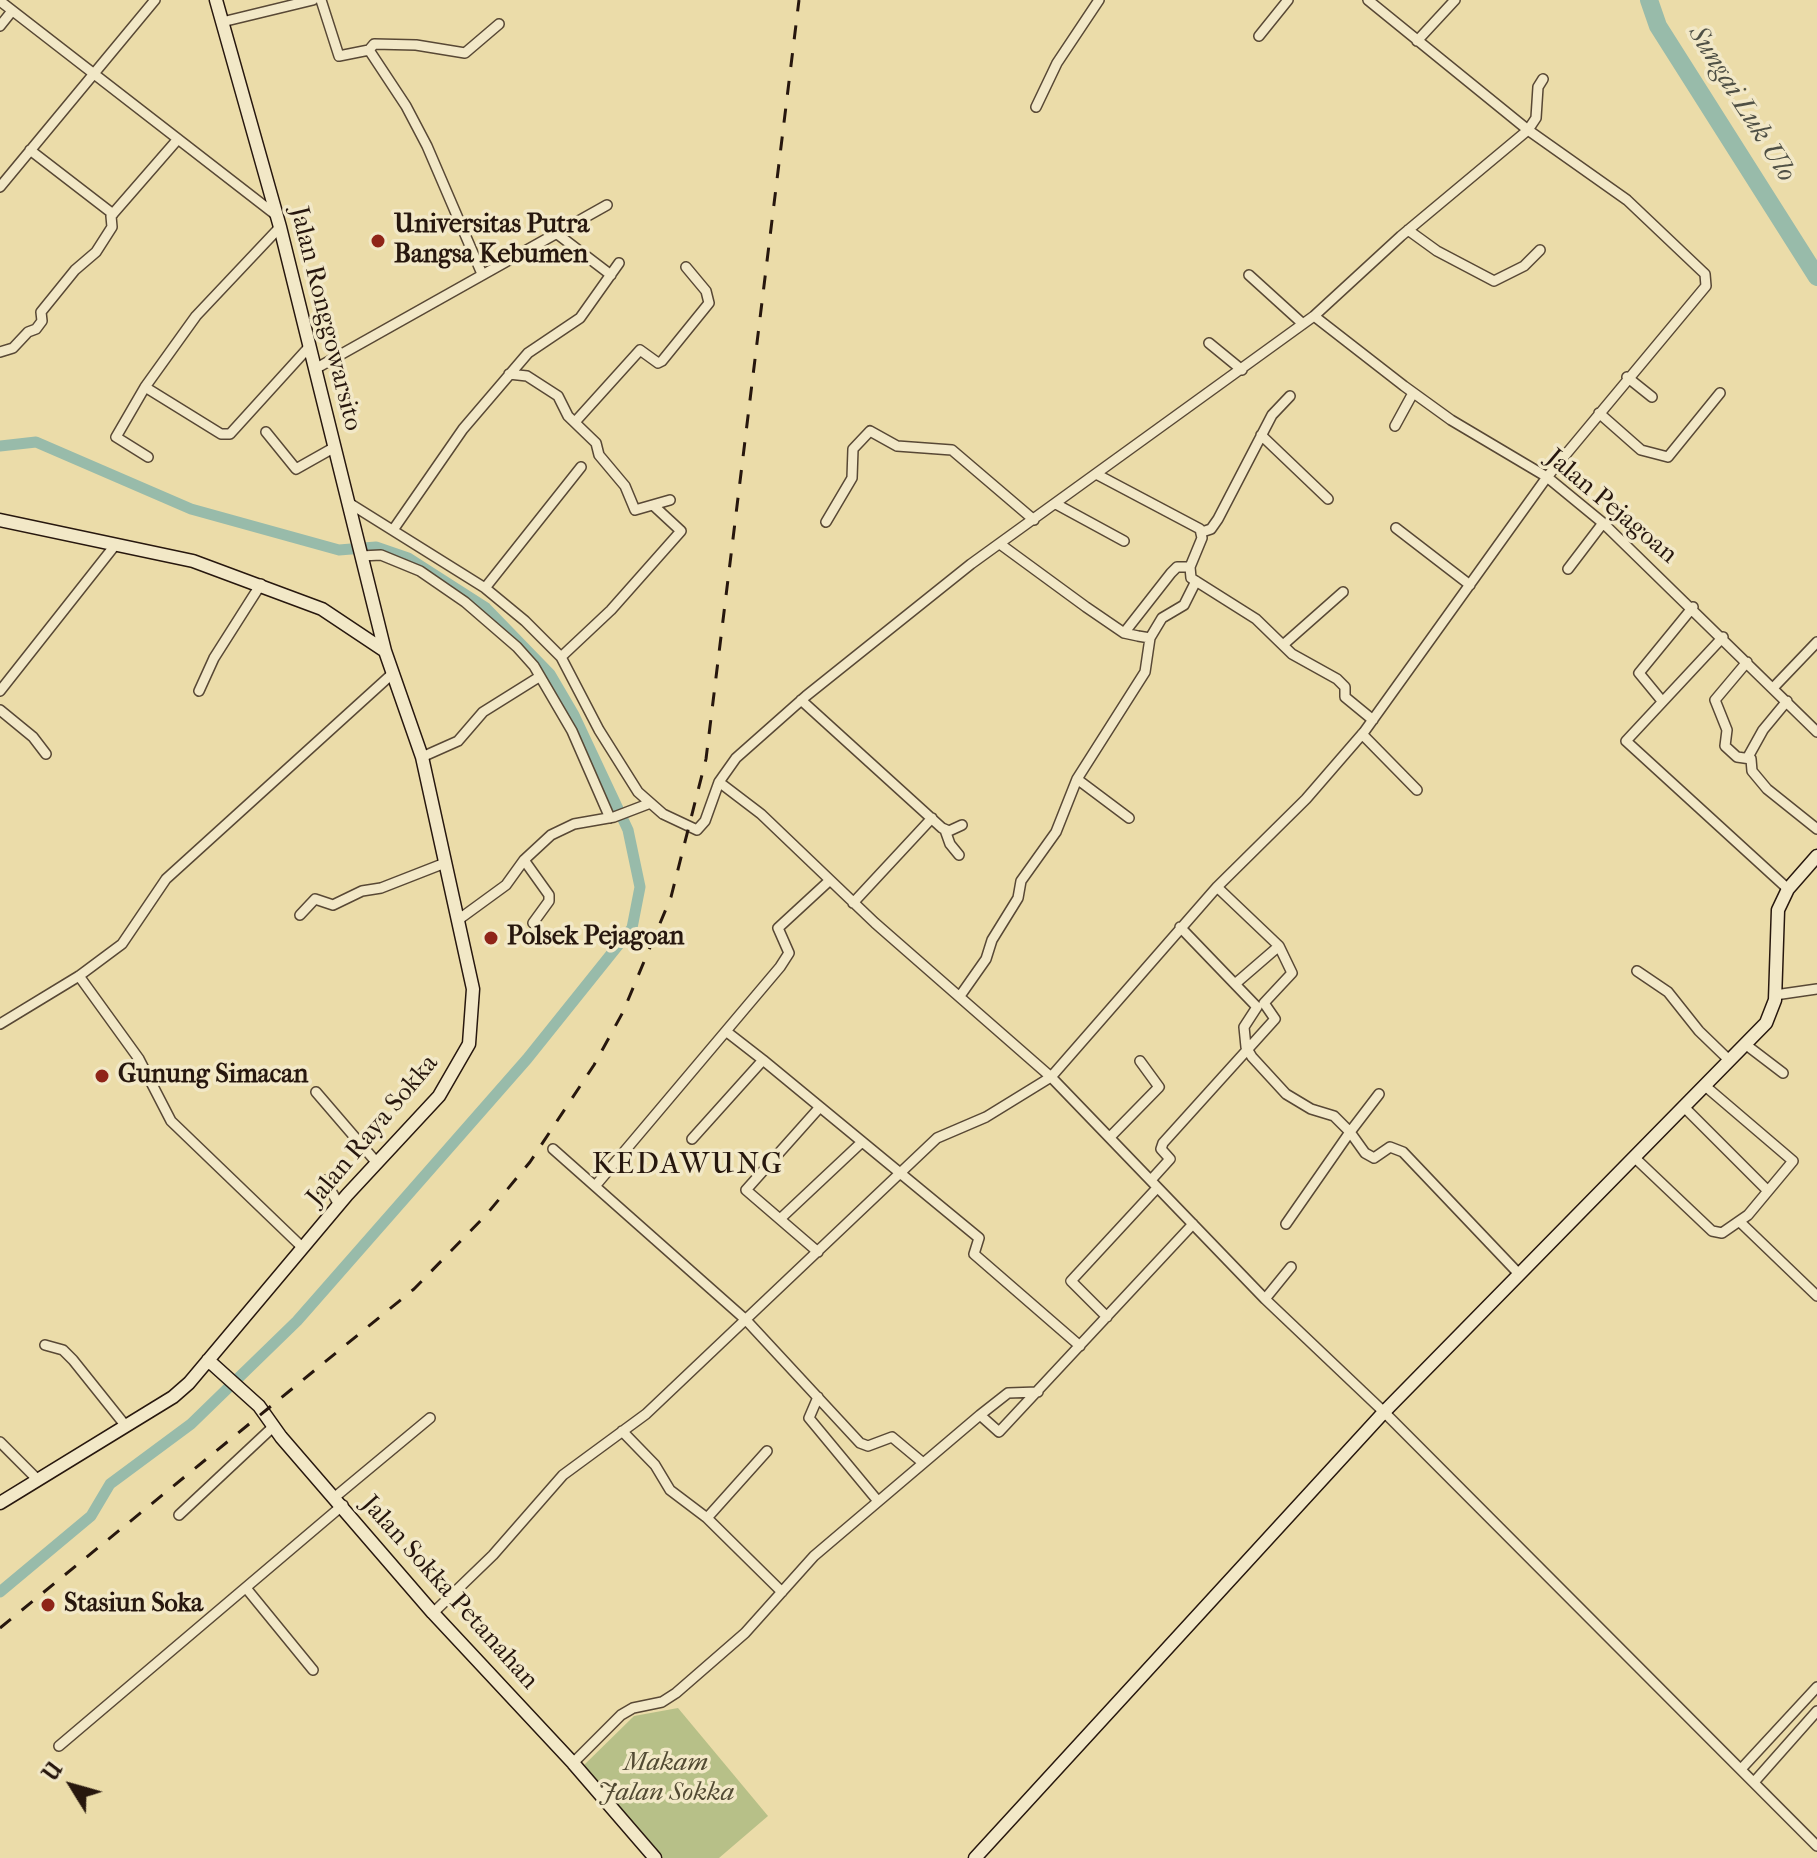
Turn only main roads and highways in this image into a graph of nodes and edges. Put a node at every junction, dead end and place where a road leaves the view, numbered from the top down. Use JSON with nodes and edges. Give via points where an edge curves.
{"nodes":[{"id":1,"x":216,"y":0,"type":"edge"},
{"id":2,"x":0,"y":520,"type":"edge"},
{"id":3,"x":380,"y":625,"type":"junction"},
{"id":4,"x":359,"y":633,"type":"junction"},
{"id":5,"x":385,"y":651,"type":"junction"},
{"id":6,"x":1817,"y":856,"type":"edge"},
{"id":7,"x":208,"y":1360,"type":"junction"},
{"id":8,"x":0,"y":1503,"type":"edge"},
{"id":9,"x":655,"y":1858,"type":"edge"},
{"id":10,"x":975,"y":1858,"type":"edge"}],
"edges":[{"from":1,"to":3,"type":"main road","name":"Jalan Ronggowarsito"},
{"from":2,"to":4,"type":"main road","via":[[193,561],[322,609]]},
{"from":3,"to":4,"type":"main road"},
{"from":3,"to":5,"type":"main road","name":"Jalan Ronggowarsito"},
{"from":4,"to":5,"type":"main road"},
{"from":5,"to":7,"type":"main road","name":"Jalan Raya Sokka","via":[[422,757],[473,989],[469,1044],[439,1096]]},
{"from":6,"to":10,"type":"main road","via":[[1788,889],[1776,918],[1775,995],[1766,1023],[1384,1412]]},
{"from":7,"to":8,"type":"main road","name":"Jalan Raya Sokka","via":[[173,1397]]},
{"from":7,"to":9,"type":"main road","name":"Jalan Sokka Petanahan","via":[[245,1392],[433,1613]]}]}
